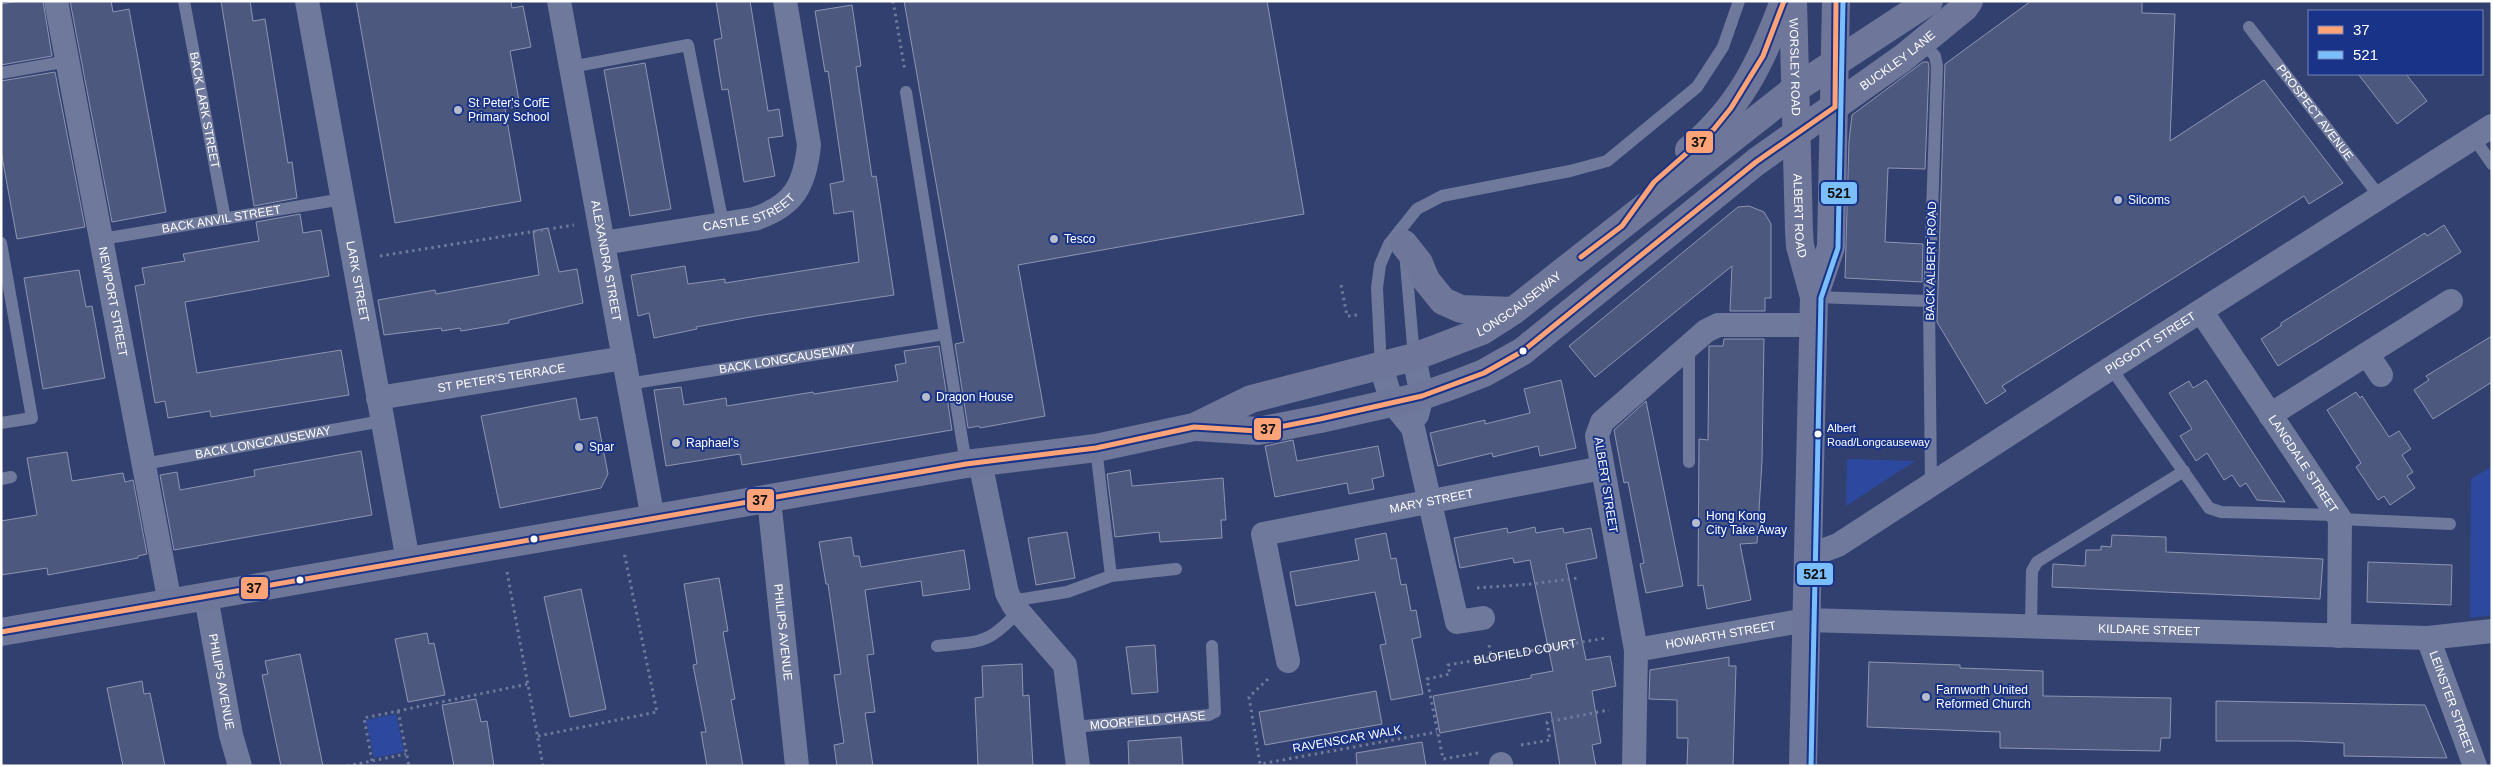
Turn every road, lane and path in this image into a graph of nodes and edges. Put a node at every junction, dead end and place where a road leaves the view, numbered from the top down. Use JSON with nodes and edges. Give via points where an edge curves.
{"nodes":[{"id":1,"x":56,"y":1,"type":"edge"},
{"id":2,"x":184,"y":1,"type":"edge"},
{"id":3,"x":307,"y":1,"type":"edge"},
{"id":4,"x":559,"y":1,"type":"edge"},
{"id":5,"x":785,"y":1,"type":"edge"},
{"id":6,"x":893,"y":1,"type":"edge"},
{"id":7,"x":1739,"y":1,"type":"edge"},
{"id":8,"x":1784,"y":1,"type":"edge"},
{"id":9,"x":1794,"y":1,"type":"edge"},
{"id":10,"x":1836,"y":1,"type":"edge"},
{"id":11,"x":1928,"y":1,"type":"edge"},
{"id":12,"x":1969,"y":1,"type":"edge"},
{"id":13,"x":2248,"y":27,"type":"dead end"},
{"id":14,"x":1922,"y":42,"type":"junction"},
{"id":15,"x":68,"y":61,"type":"junction"},
{"id":16,"x":1834,"y":65,"type":"junction"},
{"id":17,"x":571,"y":67,"type":"junction"},
{"id":18,"x":1,"y":73,"type":"edge"},
{"id":19,"x":1795,"y":89,"type":"junction"},
{"id":20,"x":906,"y":92,"type":"joint"},
{"id":21,"x":1835,"y":107,"type":"junction"},
{"id":22,"x":1796,"y":132,"type":"junction"},
{"id":23,"x":2483,"y":132,"type":"edge"},
{"id":24,"x":1798,"y":160,"type":"junction"},
{"id":25,"x":1756,"y":162,"type":"junction"},
{"id":26,"x":2492,"y":164,"type":"edge"},
{"id":27,"x":1833,"y":183,"type":"junction"},
{"id":28,"x":2380,"y":197,"type":"junction"},
{"id":29,"x":342,"y":199,"type":"junction"},
{"id":30,"x":225,"y":219,"type":"junction"},
{"id":31,"x":723,"y":224,"type":"junction"},
{"id":32,"x":1622,"y":226,"type":"junction"},
{"id":33,"x":601,"y":232,"type":"junction"},
{"id":34,"x":1404,"y":235,"type":"junction"},
{"id":35,"x":102,"y":239,"type":"junction"},
{"id":36,"x":1,"y":242,"type":"edge"},
{"id":37,"x":354,"y":261,"type":"junction"},
{"id":38,"x":1341,"y":285,"type":"dead end"},
{"id":39,"x":1814,"y":297,"type":"junction"},
{"id":40,"x":1929,"y":301,"type":"junction"},
{"id":41,"x":2451,"y":301,"type":"dead end"},
{"id":42,"x":1513,"y":311,"type":"junction"},
{"id":43,"x":2201,"y":311,"type":"junction"},
{"id":44,"x":1357,"y":315,"type":"dead end"},
{"id":45,"x":1814,"y":325,"type":"junction"},
{"id":46,"x":946,"y":334,"type":"junction"},
{"id":47,"x":1689,"y":346,"type":"junction"},
{"id":48,"x":2367,"y":354,"type":"junction"},
{"id":49,"x":1414,"y":357,"type":"junction"},
{"id":50,"x":624,"y":358,"type":"junction"},
{"id":51,"x":1381,"y":366,"type":"junction"},
{"id":52,"x":2111,"y":368,"type":"junction"},
{"id":53,"x":2381,"y":375,"type":"dead end"},
{"id":54,"x":628,"y":384,"type":"junction"},
{"id":55,"x":1422,"y":396,"type":"junction"},
{"id":56,"x":1392,"y":402,"type":"junction"},
{"id":57,"x":380,"y":409,"type":"junction"},
{"id":58,"x":2270,"y":415,"type":"junction"},
{"id":59,"x":1,"y":424,"type":"edge"},
{"id":60,"x":1194,"y":427,"type":"junction"},
{"id":61,"x":1413,"y":428,"type":"junction"},
{"id":62,"x":1096,"y":448,"type":"junction"},
{"id":63,"x":1689,"y":462,"type":"dead end"},
{"id":64,"x":973,"y":463,"type":"junction"},
{"id":65,"x":144,"y":464,"type":"junction"},
{"id":66,"x":1602,"y":468,"type":"junction"},
{"id":67,"x":2184,"y":472,"type":"junction"},
{"id":68,"x":1931,"y":486,"type":"junction"},
{"id":69,"x":769,"y":499,"type":"junction"},
{"id":70,"x":1431,"y":501,"type":"junction"},
{"id":71,"x":2339,"y":517,"type":"junction"},
{"id":72,"x":653,"y":519,"type":"junction"},
{"id":73,"x":2450,"y":524,"type":"dead end"},
{"id":74,"x":619,"y":525,"type":"junction"},
{"id":75,"x":502,"y":545,"type":"junction"},
{"id":76,"x":1808,"y":556,"type":"junction"},
{"id":77,"x":408,"y":561,"type":"junction"},
{"id":78,"x":1176,"y":569,"type":"dead end"},
{"id":79,"x":1111,"y":576,"type":"junction"},
{"id":80,"x":1578,"y":578,"type":"dead end"},
{"id":81,"x":1450,"y":589,"type":"junction"},
{"id":82,"x":206,"y":597,"type":"junction"},
{"id":83,"x":170,"y":603,"type":"junction"},
{"id":84,"x":1015,"y":606,"type":"junction"},
{"id":85,"x":1483,"y":618,"type":"dead end"},
{"id":86,"x":1806,"y":620,"type":"junction"},
{"id":87,"x":2031,"y":627,"type":"junction"},
{"id":88,"x":2492,"y":631,"type":"edge"},
{"id":89,"x":1,"y":632,"type":"edge"},
{"id":90,"x":2339,"y":636,"type":"junction"},
{"id":91,"x":2428,"y":638,"type":"junction"},
{"id":92,"x":1635,"y":642,"type":"junction"},
{"id":93,"x":937,"y":646,"type":"dead end"},
{"id":94,"x":1212,"y":646,"type":"dead end"},
{"id":95,"x":1288,"y":661,"type":"joint"},
{"id":96,"x":528,"y":684,"type":"junction"},
{"id":97,"x":1635,"y":705,"type":"junction"},
{"id":98,"x":398,"y":711,"type":"junction"},
{"id":99,"x":1074,"y":727,"type":"junction"},
{"id":100,"x":1438,"y":732,"type":"junction"},
{"id":101,"x":538,"y":736,"type":"junction"},
{"id":102,"x":1480,"y":752,"type":"dead end"},
{"id":103,"x":406,"y":754,"type":"junction"},
{"id":104,"x":1506,"y":759,"type":"edge"},
{"id":105,"x":372,"y":761,"type":"junction"},
{"id":106,"x":240,"y":766,"type":"edge"},
{"id":107,"x":347,"y":766,"type":"edge"},
{"id":108,"x":408,"y":766,"type":"edge"},
{"id":109,"x":544,"y":766,"type":"edge"},
{"id":110,"x":797,"y":766,"type":"edge"},
{"id":111,"x":1078,"y":766,"type":"edge"},
{"id":112,"x":1634,"y":766,"type":"edge"},
{"id":113,"x":1803,"y":766,"type":"edge"},
{"id":114,"x":2475,"y":766,"type":"edge"}],
"edges":[{"from":1,"to":15,"type":"street","name":"NEWPORT STREET"},
{"from":2,"to":30,"type":"lane","name":"BACK LARK STREET"},
{"from":3,"to":29,"type":"street","name":"LARK STREET"},
{"from":4,"to":17,"type":"street","name":"ALEXANDRA STREET"},
{"from":5,"to":31,"type":"street","name":"CASTLE STREET","via":[[803,99],[809,145],[807,166],[800,186],[772,213]]},
{"from":6,"to":20,"type":"path","via":[[907,80]]},
{"from":7,"to":34,"type":"lane","via":[[1723,47],[1697,88],[1607,161],[1442,196],[1417,209]]},
{"from":8,"to":32,"type":"main road","via":[[1762,56],[1731,108],[1714,129],[1654,182]]},
{"from":9,"to":19,"type":"main road","name":"WORSLEY ROAD"},
{"from":10,"to":16,"type":"main road"},
{"from":11,"to":16,"type":"main road"},
{"from":12,"to":14,"type":"main road","name":"BUCKLEY LANE"},
{"from":13,"to":28,"type":"lane","name":"PROSPECT AVENUE"},
{"from":14,"to":21,"type":"main road","name":"BUCKLEY LANE"},
{"from":14,"to":40,"type":"lane","name":"BACK ALBERT ROAD","via":[[1935,56],[1937,66]]},
{"from":15,"to":18,"type":"lane"},
{"from":15,"to":35,"type":"street","name":"NEWPORT STREET"},
{"from":16,"to":19,"type":"main road"},
{"from":16,"to":21,"type":"main road"},
{"from":17,"to":31,"type":"lane","via":[[688,45]]},
{"from":17,"to":33,"type":"street","name":"ALEXANDRA STREET"},
{"from":19,"to":22,"type":"main road","name":"WORSLEY ROAD"},
{"from":19,"to":32,"type":"main road","name":"LONGCAUSEWAY"},
{"from":20,"to":46,"type":"lane"},
{"from":21,"to":22,"type":"main road","name":"BUCKLEY LANE"},
{"from":21,"to":27,"type":"main road","name":"ALBERT ROAD"},
{"from":22,"to":24,"type":"main road","name":"ALBERT ROAD"},
{"from":22,"to":25,"type":"main road","name":"LONGCAUSEWAY"},
{"from":23,"to":26,"type":"lane"},
{"from":23,"to":28,"type":"street","name":"PIGGOTT STREET"},
{"from":24,"to":25,"type":"main road"},
{"from":24,"to":27,"type":"main road","via":[[1816,168]]},
{"from":24,"to":39,"type":"main road","name":"ALBERT ROAD","via":[[1800,246]]},
{"from":25,"to":32,"type":"main road","via":[[1721,172],[1670,205]]},
{"from":25,"to":55,"type":"main road","name":"LONGCAUSEWAY","via":[[1524,351],[1484,372]]},
{"from":27,"to":39,"type":"main road","name":"ALBERT ROAD","via":[[1831,248]]},
{"from":28,"to":43,"type":"street","name":"PIGGOTT STREET"},
{"from":29,"to":30,"type":"lane","name":"BACK ANVIL STREET"},
{"from":29,"to":37,"type":"street","name":"LARK STREET"},
{"from":30,"to":35,"type":"lane","name":"BACK ANVIL STREET"},
{"from":31,"to":33,"type":"street","name":"CASTLE STREET"},
{"from":32,"to":42,"type":"main road","name":"LONGCAUSEWAY"},
{"from":33,"to":37,"type":"path"},
{"from":33,"to":50,"type":"street","name":"ALEXANDRA STREET"},
{"from":34,"to":42,"type":"main road","via":[[1426,280],[1443,301],[1461,309]]},
{"from":34,"to":49,"type":"lane"},
{"from":34,"to":51,"type":"lane","via":[[1389,244],[1380,265],[1376,288]]},
{"from":35,"to":65,"type":"street","name":"NEWPORT STREET"},
{"from":36,"to":59,"type":"lane","via":[[32,418]]},
{"from":37,"to":57,"type":"street","name":"LARK STREET"},
{"from":38,"to":44,"type":"path","via":[[1346,316]]},
{"from":39,"to":40,"type":"lane"},
{"from":39,"to":45,"type":"main road","name":"ALBERT ROAD"},
{"from":40,"to":68,"type":"lane","name":"BACK ALBERT ROAD"},
{"from":41,"to":48,"type":"street"},
{"from":42,"to":49,"type":"main road","name":"LONGCAUSEWAY","via":[[1482,331]]},
{"from":43,"to":52,"type":"street","name":"PIGGOTT STREET"},
{"from":43,"to":58,"type":"street","name":"LANGDALE STREET"},
{"from":45,"to":47,"type":"street","name":"ALBERT STREET","via":[[1718,325]]},
{"from":45,"to":76,"type":"main road","name":"ALBERT ROAD"},
{"from":46,"to":54,"type":"lane","name":"BACK LONGCAUSEWAY"},
{"from":46,"to":64,"type":"lane"},
{"from":47,"to":63,"type":"lane"},
{"from":47,"to":66,"type":"street","name":"ALBERT STREET","via":[[1602,422],[1597,436]]},
{"from":48,"to":53,"type":"street"},
{"from":48,"to":58,"type":"street"},
{"from":49,"to":51,"type":"main road","name":"LONGCAUSEWAY"},
{"from":49,"to":55,"type":"street"},
{"from":50,"to":54,"type":"street","name":"ALEXANDRA STREET"},
{"from":50,"to":57,"type":"street","name":"ST PETER'S TERRACE"},
{"from":51,"to":56,"type":"street"},
{"from":51,"to":60,"type":"main road","name":"LONGCAUSEWAY","via":[[1251,399]]},
{"from":52,"to":67,"type":"lane"},
{"from":52,"to":68,"type":"street","name":"PIGGOTT STREET"},
{"from":54,"to":72,"type":"street","name":"ALEXANDRA STREET"},
{"from":55,"to":56,"type":"main road","name":"LONGCAUSEWAY"},
{"from":55,"to":61,"type":"street"},
{"from":56,"to":60,"type":"main road","name":"LONGCAUSEWAY","via":[[1258,431]]},
{"from":56,"to":61,"type":"street"},
{"from":57,"to":65,"type":"lane","name":"BACK LONGCAUSEWAY"},
{"from":57,"to":77,"type":"street","name":"LARK STREET"},
{"from":58,"to":71,"type":"street","name":"LANGDALE STREET"},
{"from":60,"to":62,"type":"main road","name":"LONGCAUSEWAY"},
{"from":61,"to":70,"type":"street"},
{"from":62,"to":64,"type":"main road","name":"LONGCAUSEWAY"},
{"from":62,"to":79,"type":"lane"},
{"from":64,"to":69,"type":"main road","name":"LONGCAUSEWAY"},
{"from":64,"to":84,"type":"street","name":"MOORFIELD CHASE","via":[[1007,593]]},
{"from":65,"to":83,"type":"street","name":"NEWPORT STREET"},
{"from":66,"to":70,"type":"street","name":"MARY STREET"},
{"from":66,"to":92,"type":"street","name":"ALBERT STREET"},
{"from":67,"to":71,"type":"lane","via":[[2209,508],[2221,512]]},
{"from":67,"to":87,"type":"lane","via":[[2037,562],[2032,571]]},
{"from":68,"to":76,"type":"street","name":"PIGGOTT STREET","via":[[1838,545]]},
{"from":69,"to":72,"type":"main road","name":"LONGCAUSEWAY"},
{"from":69,"to":110,"type":"street","name":"PHILIPS AVENUE"},
{"from":70,"to":81,"type":"street"},
{"from":70,"to":95,"type":"street","name":"MARY STREET","via":[[1263,534]]},
{"from":71,"to":73,"type":"lane"},
{"from":71,"to":90,"type":"street","name":"LANGDALE STREET"},
{"from":72,"to":74,"type":"main road","name":"LONGCAUSEWAY"},
{"from":74,"to":75,"type":"main road","name":"LONGCAUSEWAY"},
{"from":74,"to":101,"type":"path","via":[[657,712]]},
{"from":75,"to":77,"type":"main road","name":"LONGCAUSEWAY"},
{"from":75,"to":96,"type":"path"},
{"from":76,"to":86,"type":"main road","name":"ALBERT ROAD"},
{"from":77,"to":82,"type":"main road","name":"LONGCAUSEWAY"},
{"from":78,"to":79,"type":"lane"},
{"from":79,"to":84,"type":"lane"},
{"from":80,"to":81,"type":"path"},
{"from":81,"to":85,"type":"street","via":[[1457,622]]},
{"from":82,"to":83,"type":"main road","name":"LONGCAUSEWAY"},
{"from":82,"to":106,"type":"street","name":"PHILIPS AVENUE","via":[[231,735]]},
{"from":83,"to":89,"type":"main road","name":"LONGCAUSEWAY"},
{"from":84,"to":93,"type":"lane","via":[[992,637],[980,642]]},
{"from":84,"to":99,"type":"street","name":"MOORFIELD CHASE","via":[[1065,665]]},
{"from":86,"to":87,"type":"street","name":"KILDARE STREET"},
{"from":86,"to":92,"type":"street","name":"HOWARTH STREET"},
{"from":86,"to":113,"type":"main road","name":"ALBERT ROAD"},
{"from":87,"to":90,"type":"street","name":"KILDARE STREET"},
{"from":88,"to":91,"type":"street","name":"KILDARE STREET"},
{"from":90,"to":91,"type":"street","name":"KILDARE STREET"},
{"from":91,"to":114,"type":"street","name":"LEINSTER STREET"},
{"from":92,"to":97,"type":"street","name":"ALBERT STREET"},
{"from":92,"to":100,"type":"path","name":"BLOFIELD COURT","via":[[1448,665],[1450,674],[1427,679]]},
{"from":94,"to":99,"type":"lane","name":"MOORFIELD CHASE","via":[[1216,712]]},
{"from":95,"to":100,"type":"path","name":"RAVENSCAR WALK","via":[[1249,698],[1260,764]]},
{"from":96,"to":98,"type":"path"},
{"from":96,"to":101,"type":"path"},
{"from":97,"to":104,"type":"path","via":[[1547,722],[1550,740]]},
{"from":97,"to":112,"type":"street","name":"ALBERT STREET"},
{"from":98,"to":103,"type":"path"},
{"from":98,"to":105,"type":"path","via":[[364,718]]},
{"from":99,"to":111,"type":"street","name":"MOORFIELD CHASE"},
{"from":100,"to":102,"type":"path","via":[[1443,759]]},
{"from":101,"to":109,"type":"path"},
{"from":103,"to":105,"type":"path"},
{"from":103,"to":108,"type":"path"},
{"from":105,"to":107,"type":"path"}]}
